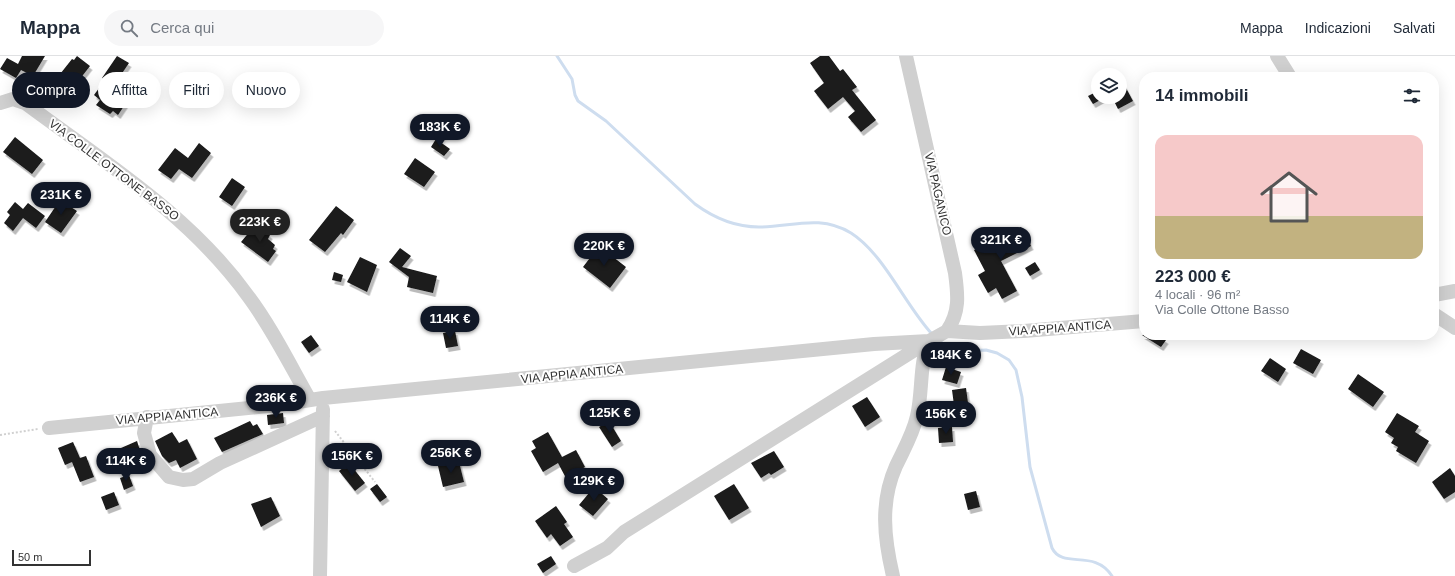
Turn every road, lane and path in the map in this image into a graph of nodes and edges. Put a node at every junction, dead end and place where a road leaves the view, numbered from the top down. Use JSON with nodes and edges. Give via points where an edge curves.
{"nodes":[{"id":1,"x":906,"y":56,"type":"edge"},
{"id":2,"x":1277,"y":56,"type":"edge"},
{"id":3,"x":1287,"y":72,"type":"edge"},
{"id":4,"x":0,"y":103,"type":"edge"},
{"id":5,"x":1455,"y":291,"type":"edge"},
{"id":6,"x":1439,"y":294,"type":"edge"},
{"id":7,"x":1439,"y":317,"type":"edge"},
{"id":8,"x":1139,"y":321,"type":"edge"},
{"id":9,"x":1455,"y":328,"type":"edge"},
{"id":10,"x":947,"y":331,"type":"junction"},
{"id":11,"x":929,"y":341,"type":"junction"},
{"id":12,"x":890,"y":343,"type":"junction"},
{"id":13,"x":897,"y":361,"type":"junction"},
{"id":14,"x":317,"y":399,"type":"junction"},
{"id":15,"x":323,"y":416,"type":"junction"},
{"id":16,"x":147,"y":417,"type":"junction"},
{"id":17,"x":49,"y":428,"type":"joint"},
{"id":18,"x":0,"y":435,"type":"edge"},
{"id":19,"x":375,"y":482,"type":"dead end"},
{"id":20,"x":574,"y":566,"type":"dead end"},
{"id":21,"x":320,"y":576,"type":"edge"},
{"id":22,"x":893,"y":576,"type":"edge"}],
"edges":[{"from":1,"to":10,"type":"street","name":"VIA PAGANICO","via":[[956,281],[957,309]]},
{"from":2,"to":3,"type":"street"},
{"from":4,"to":14,"type":"street","name":"VIA COLLE OTTONE BASSO","via":[[13,99],[25,103],[123,174],[189,229],[248,295]]},
{"from":5,"to":6,"type":"street"},
{"from":7,"to":9,"type":"street"},
{"from":8,"to":10,"type":"street","name":"VIA APPIA ANTICA","via":[[1024,331]]},
{"from":10,"to":11,"type":"street","name":"VIA APPIA ANTICA"},
{"from":11,"to":12,"type":"street","name":"VIA APPIA ANTICA"},
{"from":11,"to":13,"type":"street"},
{"from":11,"to":22,"type":"street","via":[[924,356],[916,421],[886,496],[884,532]]},
{"from":12,"to":13,"type":"street"},
{"from":12,"to":14,"type":"street","name":"VIA APPIA ANTICA"},
{"from":13,"to":20,"type":"street","via":[[624,532],[607,548]]},
{"from":14,"to":15,"type":"street","name":"VIA COLLE OTTONE BASSO"},
{"from":14,"to":16,"type":"street","name":"VIA APPIA ANTICA"},
{"from":15,"to":16,"type":"street","via":[[220,463],[193,479],[183,480],[169,477],[150,455],[144,433]]},
{"from":15,"to":19,"type":"path"},
{"from":15,"to":21,"type":"street","name":"VIA COLLE OTTONE BASSO"},
{"from":16,"to":17,"type":"street","name":"VIA APPIA ANTICA"},
{"from":17,"to":18,"type":"path"}]}
